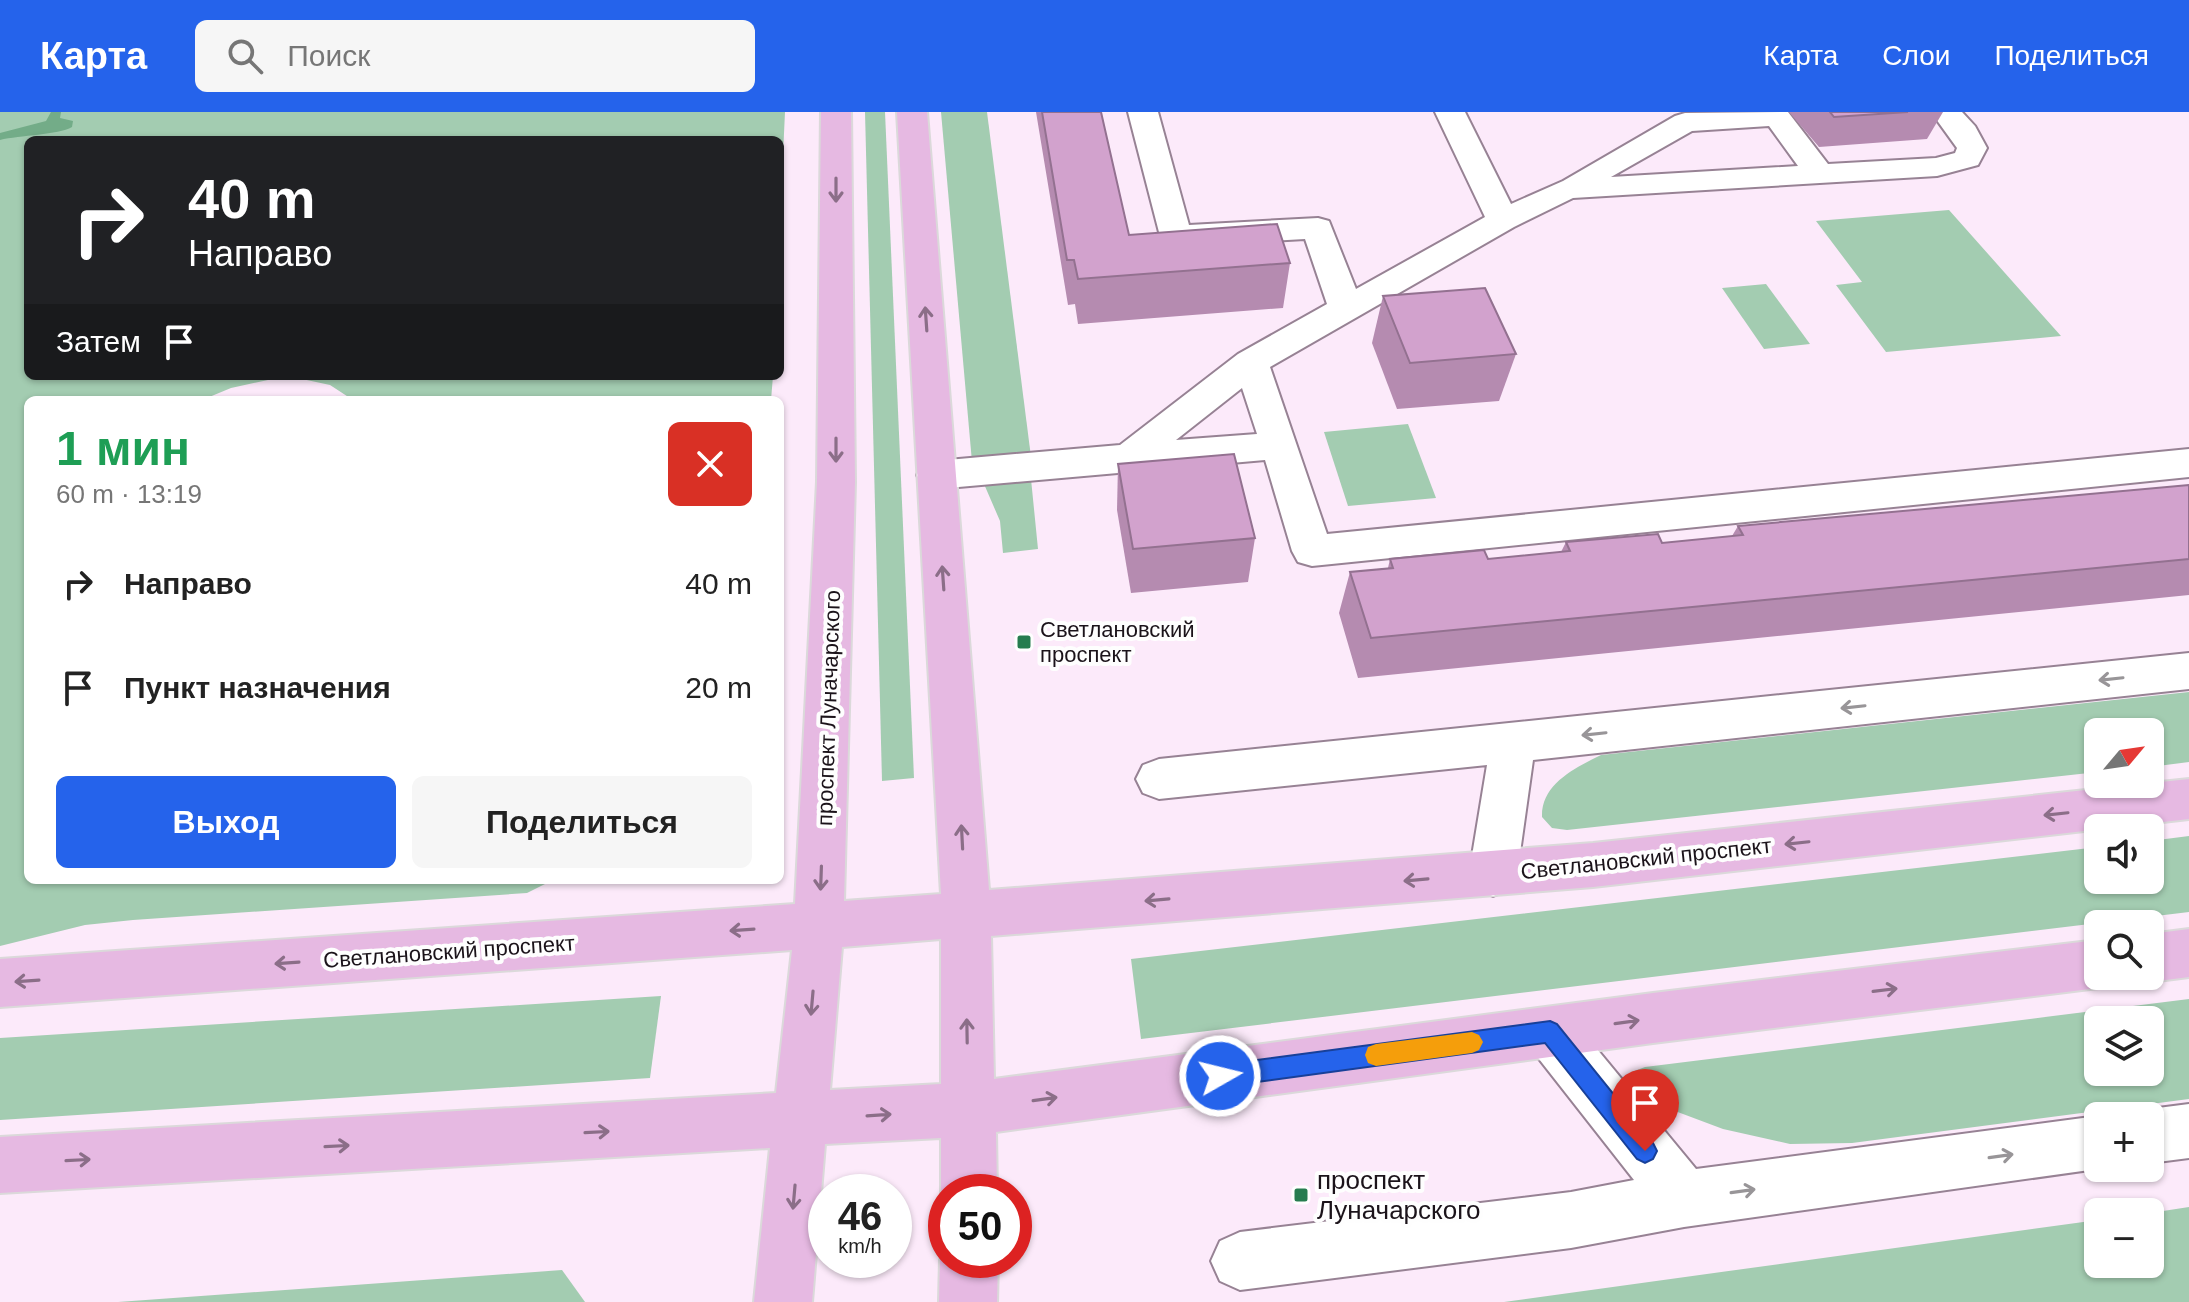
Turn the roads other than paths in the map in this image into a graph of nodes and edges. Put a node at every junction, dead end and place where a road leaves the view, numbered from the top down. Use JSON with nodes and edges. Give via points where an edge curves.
{"nodes":[{"id":1,"x":836,"y":112,"type":"edge"},
{"id":2,"x":912,"y":112,"type":"edge"},
{"id":3,"x":1143,"y":112,"type":"edge"},
{"id":4,"x":1450,"y":112,"type":"edge"},
{"id":5,"x":1946,"y":112,"type":"edge"},
{"id":6,"x":1820,"y":174,"type":"junction"},
{"id":7,"x":1567,"y":189,"type":"junction"},
{"id":8,"x":1503,"y":220,"type":"junction"},
{"id":9,"x":1346,"y":310,"type":"junction"},
{"id":10,"x":1251,"y":362,"type":"junction"},
{"id":11,"x":1279,"y":445,"type":"junction"},
{"id":12,"x":1129,"y":458,"type":"junction"},
{"id":13,"x":2189,"y":463,"type":"edge"},
{"id":14,"x":936,"y":475,"type":"junction"},
{"id":15,"x":2189,"y":671,"type":"edge"},
{"id":16,"x":1513,"y":743,"type":"junction"},
{"id":17,"x":1159,"y":779,"type":"dead end"},
{"id":18,"x":2189,"y":799,"type":"edge"},
{"id":19,"x":1493,"y":874,"type":"junction"},
{"id":20,"x":966,"y":915,"type":"junction"},
{"id":21,"x":819,"y":925,"type":"junction"},
{"id":22,"x":2189,"y":953,"type":"edge"},
{"id":23,"x":2164,"y":956,"type":"edge"},
{"id":24,"x":2084,"y":966,"type":"edge"},
{"id":25,"x":0,"y":983,"type":"edge"},
{"id":26,"x":1550,"y":1032,"type":"junction"},
{"id":27,"x":968,"y":1109,"type":"junction"},
{"id":28,"x":801,"y":1120,"type":"junction"},
{"id":29,"x":2189,"y":1131,"type":"edge"},
{"id":30,"x":2164,"y":1134,"type":"edge"},
{"id":31,"x":2084,"y":1145,"type":"edge"},
{"id":32,"x":0,"y":1165,"type":"edge"},
{"id":33,"x":969,"y":1174,"type":"edge"},
{"id":34,"x":1684,"y":1199,"type":"junction"},
{"id":35,"x":1240,"y":1261,"type":"dead end"},
{"id":36,"x":969,"y":1278,"type":"edge"},
{"id":37,"x":783,"y":1302,"type":"edge"},
{"id":38,"x":968,"y":1302,"type":"edge"}],
"edges":[{"from":1,"to":21,"type":"main road","name":"проспект Луначарского","one_way":true,"via":[[836,482]]},
{"from":14,"to":2,"type":"main road","one_way":true},
{"from":3,"to":9,"type":"street","via":[[1176,236],[1318,228]]},
{"from":4,"to":8,"type":"street"},
{"from":5,"to":6,"type":"street","via":[[1972,148],[1967,159],[1937,167]]},
{"from":6,"to":7,"type":"street"},
{"from":6,"to":7,"type":"street","via":[[1777,117],[1685,122]]},
{"from":7,"to":8,"type":"street"},
{"from":8,"to":9,"type":"street"},
{"from":9,"to":10,"type":"street"},
{"from":10,"to":11,"type":"street"},
{"from":10,"to":12,"type":"street"},
{"from":11,"to":12,"type":"street"},
{"from":11,"to":13,"type":"street","via":[[1312,551]]},
{"from":12,"to":14,"type":"street"},
{"from":20,"to":14,"type":"main road","one_way":true},
{"from":15,"to":16,"type":"street","one_way":true},
{"from":16,"to":17,"type":"street"},
{"from":16,"to":19,"type":"street"},
{"from":18,"to":19,"type":"main road","name":"Светлановский проспект","one_way":true},
{"from":19,"to":20,"type":"main road","name":"Светлановский проспект","one_way":true},
{"from":20,"to":21,"type":"main road","name":"Светлановский проспект"},
{"from":27,"to":20,"type":"main road","one_way":true},
{"from":21,"to":25,"type":"main road","name":"Светлановский проспект","one_way":true},
{"from":21,"to":28,"type":"main road","name":"проспект Луначарского","one_way":true},
{"from":22,"to":23,"type":"main road"},
{"from":26,"to":24,"type":"main road","one_way":true},
{"from":27,"to":26,"type":"main road","one_way":true},
{"from":26,"to":34,"type":"street"},
{"from":28,"to":27,"type":"main road","one_way":true},
{"from":27,"to":33,"type":"main road"},
{"from":32,"to":28,"type":"main road","one_way":true},
{"from":28,"to":37,"type":"main road","name":"проспект Луначарского","one_way":true},
{"from":29,"to":30,"type":"street"},
{"from":34,"to":31,"type":"street","one_way":true},
{"from":34,"to":35,"type":"street","via":[[1571,1220]]},
{"from":36,"to":38,"type":"main road"}]}
